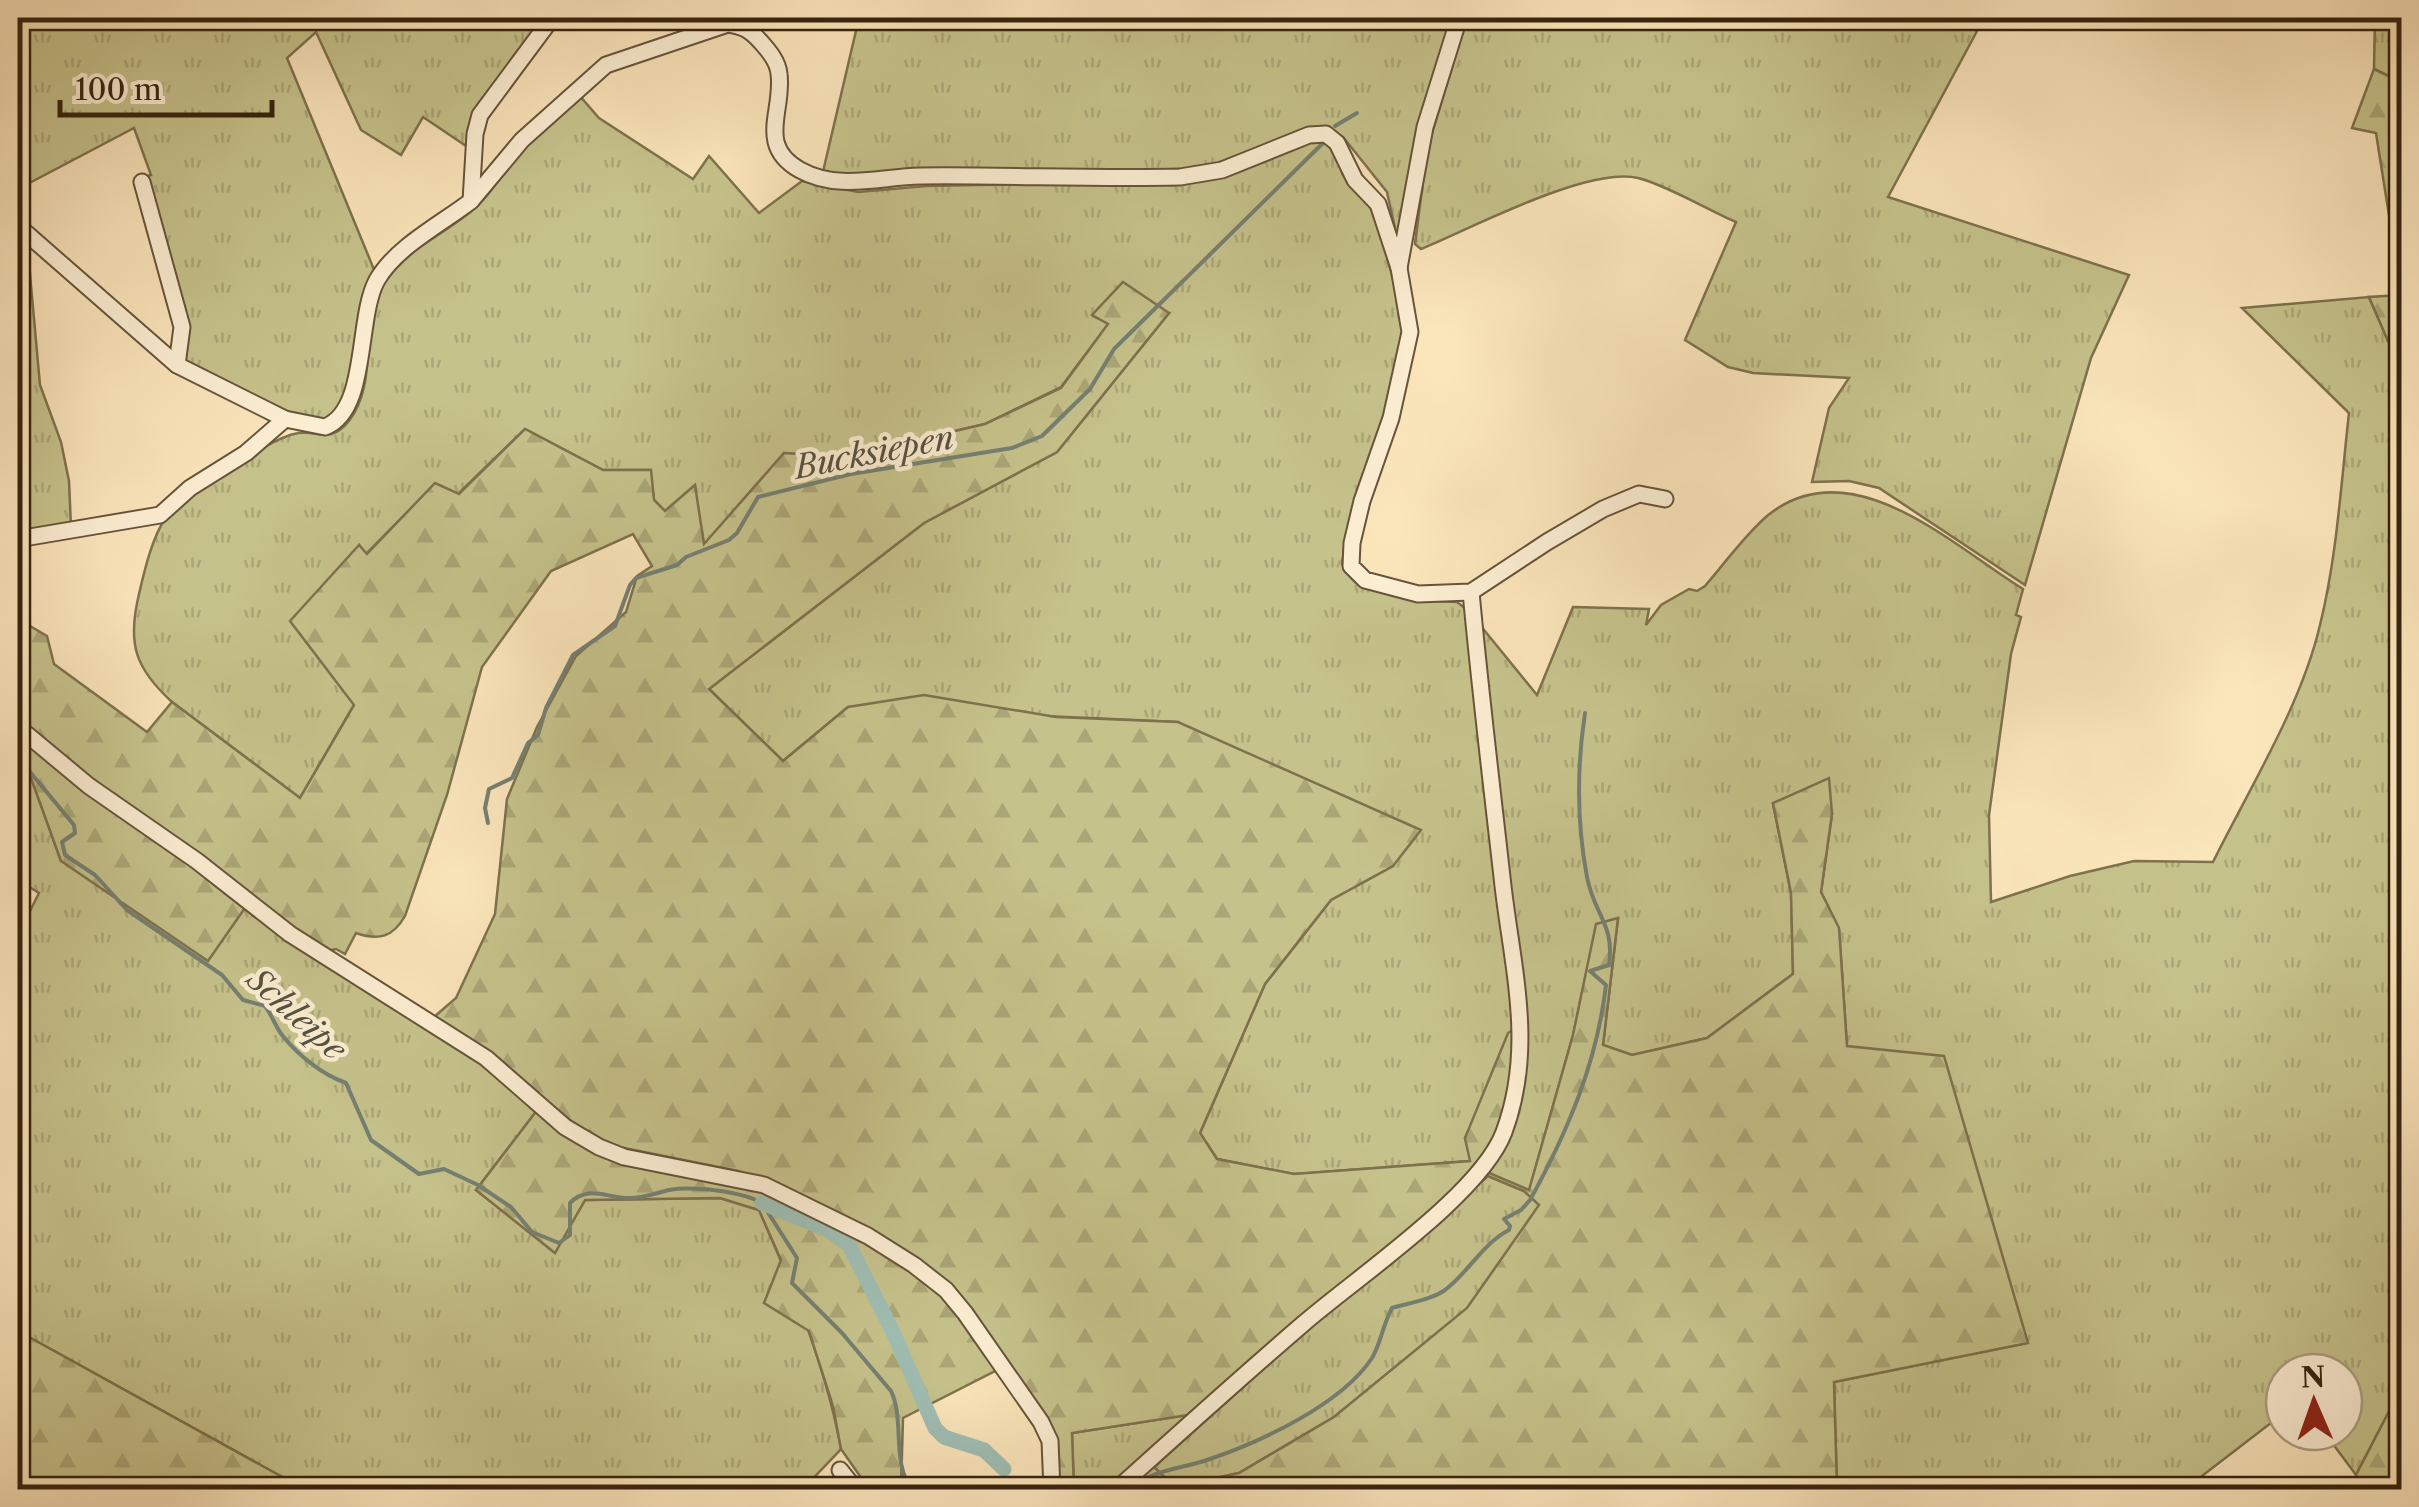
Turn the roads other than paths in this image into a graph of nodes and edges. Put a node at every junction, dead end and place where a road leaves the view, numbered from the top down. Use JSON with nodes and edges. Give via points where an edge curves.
{"nodes":[{"id":1,"x":552,"y":18,"type":"edge"},
{"id":2,"x":1459,"y":18,"type":"edge"},
{"id":3,"x":142,"y":182,"type":"dead end"},
{"id":4,"x":471,"y":201,"type":"junction"},
{"id":5,"x":18,"y":226,"type":"edge"},
{"id":6,"x":1399,"y":268,"type":"junction"},
{"id":7,"x":177,"y":365,"type":"junction"},
{"id":8,"x":285,"y":419,"type":"junction"},
{"id":9,"x":1665,"y":499,"type":"dead end"},
{"id":10,"x":18,"y":539,"type":"edge"},
{"id":11,"x":1471,"y":592,"type":"junction"},
{"id":12,"x":18,"y":727,"type":"edge"},
{"id":13,"x":840,"y":1470,"type":"dead end"},
{"id":14,"x":856,"y":1490,"type":"edge"},
{"id":15,"x":1052,"y":1490,"type":"edge"},
{"id":16,"x":1116,"y":1490,"type":"edge"}],
"edges":[{"from":1,"to":4,"type":"street","via":[[480,116]]},
{"from":2,"to":6,"type":"street","via":[[1425,128]]},
{"from":3,"to":7,"type":"street","via":[[182,327]]},
{"from":4,"to":6,"type":"street","via":[[522,140],[606,66],[728,24],[753,33],[777,65],[778,148],[815,178],[842,183],[918,176],[1180,177],[1222,170],[1320,133],[1336,143],[1349,171],[1378,204]]},
{"from":4,"to":8,"type":"street","via":[[394,260],[375,284],[354,390],[340,418],[317,428]]},
{"from":5,"to":7,"type":"street"},
{"from":6,"to":11,"type":"street","via":[[1410,332],[1391,418],[1362,500],[1351,566],[1365,580],[1418,594]]},
{"from":7,"to":8,"type":"street"},
{"from":8,"to":10,"type":"street","via":[[160,515]]},
{"from":9,"to":11,"type":"street","via":[[1639,494],[1603,510]]},
{"from":11,"to":16,"type":"street","via":[[1521,1017],[1520,1078],[1504,1134],[1482,1169],[1442,1209]]},
{"from":12,"to":15,"type":"street","via":[[290,934],[486,1058],[582,1137],[624,1156],[764,1185],[914,1265],[965,1312],[1040,1422],[1050,1442]]},
{"from":13,"to":14,"type":"street"}]}
